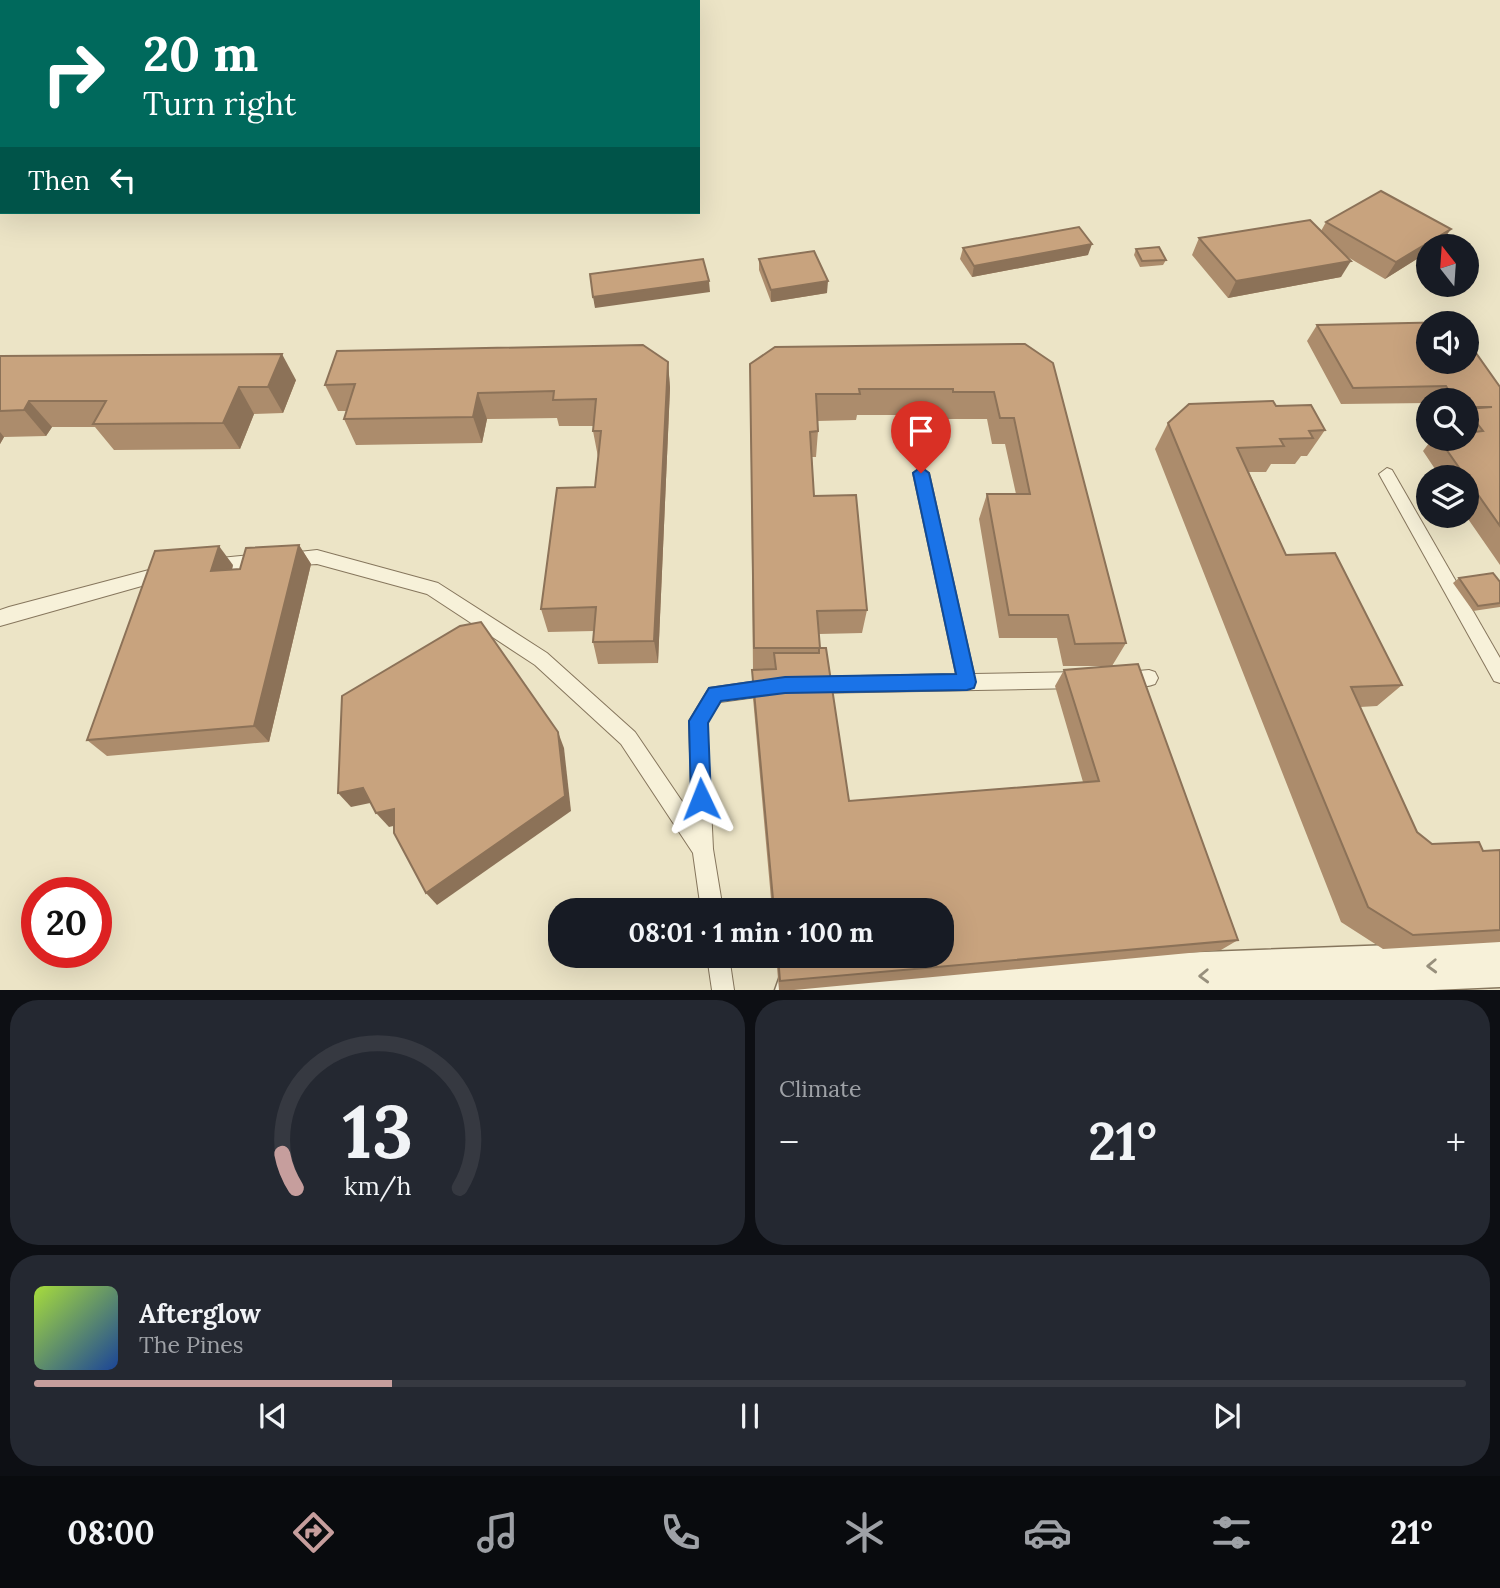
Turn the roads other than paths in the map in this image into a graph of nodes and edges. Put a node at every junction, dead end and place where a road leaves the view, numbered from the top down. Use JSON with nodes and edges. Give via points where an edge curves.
{"nodes":[{"id":1,"x":921,"y":473,"type":"dead end"},
{"id":2,"x":1387,"y":474,"type":"dead end"},
{"id":3,"x":0,"y":618,"type":"edge"},
{"id":4,"x":1500,"y":675,"type":"edge"},
{"id":5,"x":1149,"y":678,"type":"dead end"},
{"id":6,"x":967,"y":682,"type":"junction"},
{"id":7,"x":703,"y":850,"type":"junction"},
{"id":8,"x":710,"y":898,"type":"edge"},
{"id":9,"x":1500,"y":964,"type":"edge"},
{"id":10,"x":720,"y":968,"type":"edge"},
{"id":11,"x":723,"y":989,"type":"edge"},
{"id":12,"x":798,"y":989,"type":"edge"}],
"edges":[{"from":1,"to":6,"type":"lane"},
{"from":2,"to":4,"type":"lane"},
{"from":3,"to":7,"type":"lane","via":[[191,567],[317,557],[432,588],[541,659],[628,738]]},
{"from":5,"to":6,"type":"lane"},
{"from":6,"to":7,"type":"lane","via":[[791,685],[715,694],[698,721]]},
{"from":7,"to":8,"type":"lane"},
{"from":9,"to":12,"type":"street","one_way":true},
{"from":10,"to":11,"type":"lane"}]}
